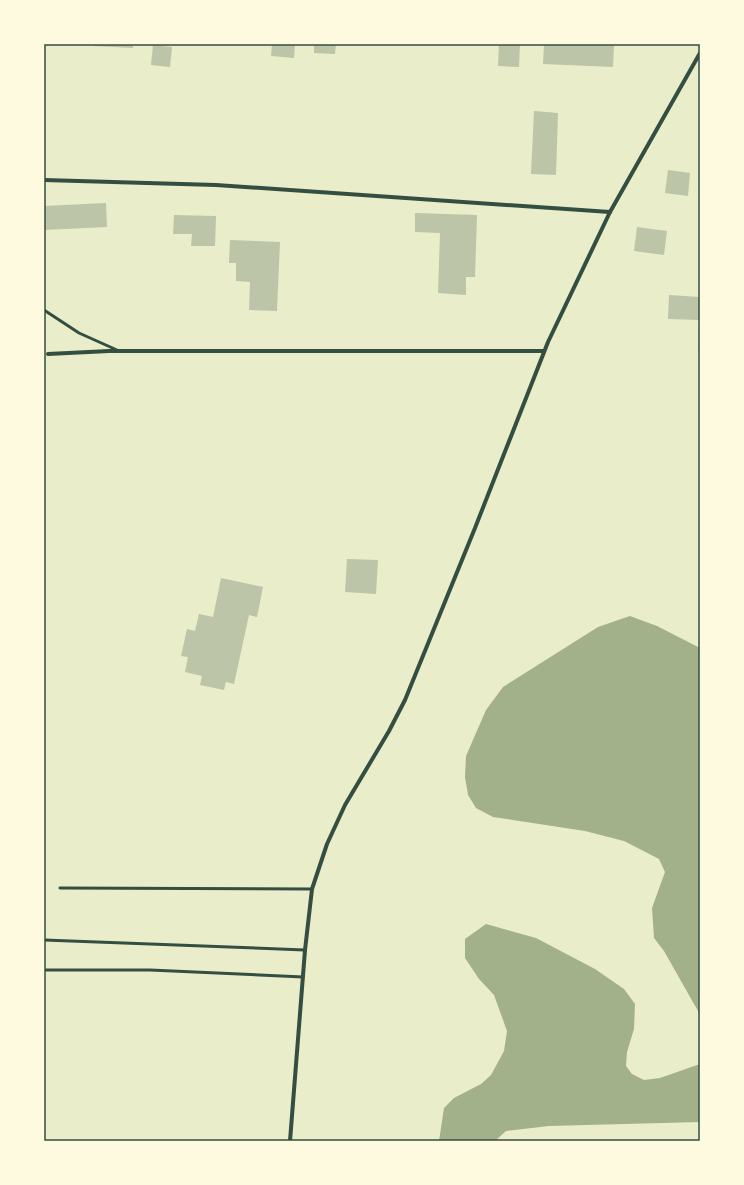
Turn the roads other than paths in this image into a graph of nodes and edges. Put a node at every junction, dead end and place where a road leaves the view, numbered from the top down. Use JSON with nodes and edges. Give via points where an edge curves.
{"nodes":[{"id":1,"x":700,"y":52,"type":"edge"},
{"id":2,"x":44,"y":180,"type":"edge"},
{"id":3,"x":610,"y":212,"type":"junction"},
{"id":4,"x":44,"y":310,"type":"edge"},
{"id":5,"x":118,"y":351,"type":"junction"},
{"id":6,"x":544,"y":351,"type":"junction"},
{"id":7,"x":48,"y":354,"type":"dead end"},
{"id":8,"x":60,"y":888,"type":"dead end"},
{"id":9,"x":312,"y":889,"type":"junction"},
{"id":10,"x":44,"y":940,"type":"edge"},
{"id":11,"x":305,"y":950,"type":"junction"},
{"id":12,"x":44,"y":970,"type":"edge"},
{"id":13,"x":303,"y":977,"type":"junction"},
{"id":14,"x":290,"y":1141,"type":"edge"}],
"edges":[{"from":1,"to":3,"type":"street"},
{"from":2,"to":3,"type":"street","via":[[216,185]]},
{"from":3,"to":6,"type":"street"},
{"from":4,"to":5,"type":"lane","via":[[79,333]]},
{"from":5,"to":6,"type":"street"},
{"from":5,"to":7,"type":"street"},
{"from":6,"to":9,"type":"street","via":[[405,700],[345,805],[327,844]]},
{"from":8,"to":9,"type":"lane"},
{"from":9,"to":11,"type":"street"},
{"from":10,"to":11,"type":"lane"},
{"from":11,"to":13,"type":"street"},
{"from":12,"to":13,"type":"lane","via":[[150,970]]},
{"from":13,"to":14,"type":"street"}]}
